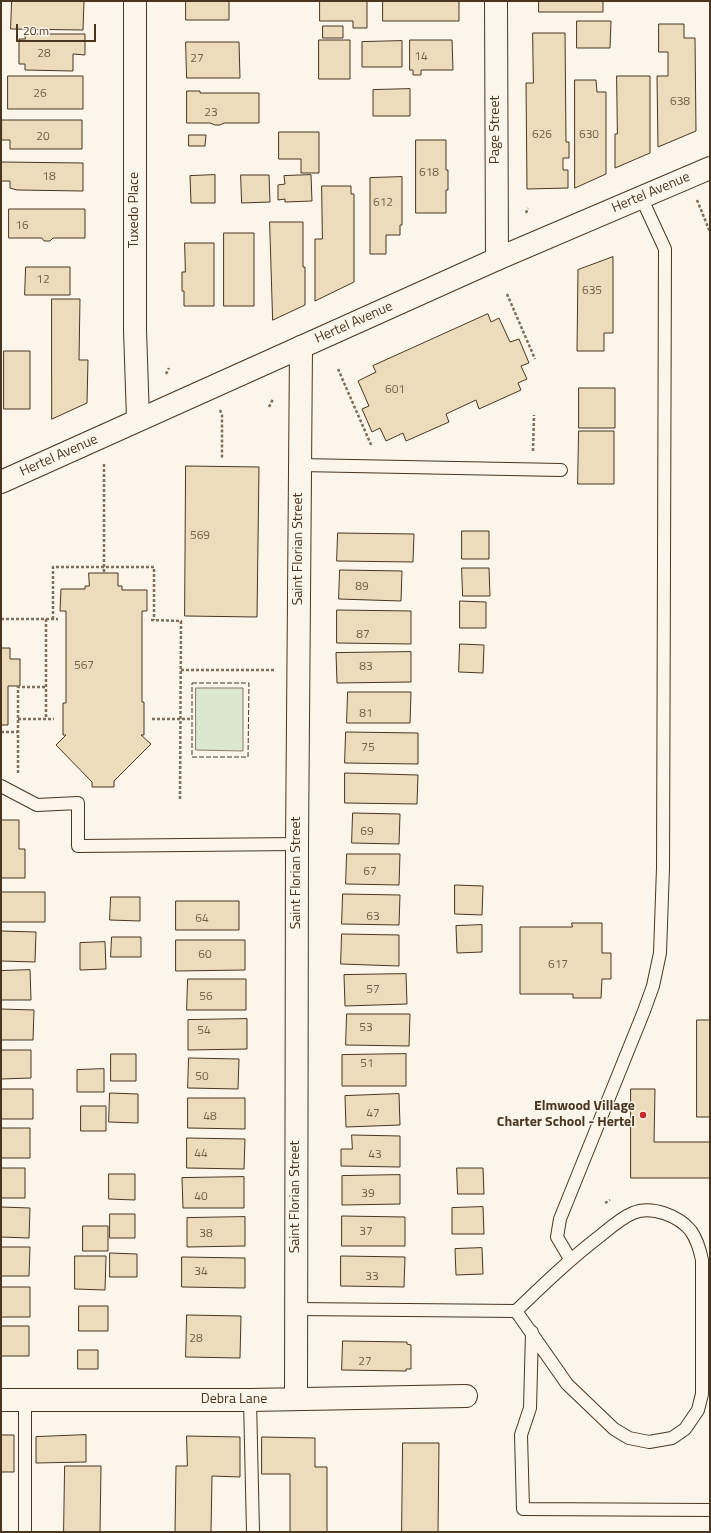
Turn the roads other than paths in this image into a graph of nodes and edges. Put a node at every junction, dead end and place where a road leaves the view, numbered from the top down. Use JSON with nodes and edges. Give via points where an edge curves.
{"nodes":[{"id":1,"x":135,"y":1,"type":"edge"},
{"id":2,"x":496,"y":1,"type":"edge"},
{"id":3,"x":710,"y":168,"type":"edge"},
{"id":4,"x":641,"y":197,"type":"junction"},
{"id":5,"x":497,"y":259,"type":"junction"},
{"id":6,"x":301,"y":347,"type":"junction"},
{"id":7,"x":138,"y":420,"type":"junction"},
{"id":8,"x":300,"y":465,"type":"junction"},
{"id":9,"x":561,"y":470,"type":"dead end"},
{"id":10,"x":1,"y":482,"type":"edge"},
{"id":11,"x":1,"y":786,"type":"edge"},
{"id":12,"x":297,"y":844,"type":"junction"},
{"id":13,"x":570,"y":1259,"type":"junction"},
{"id":14,"x":296,"y":1309,"type":"junction"},
{"id":15,"x":516,"y":1311,"type":"junction"},
{"id":16,"x":532,"y":1332,"type":"junction"},
{"id":17,"x":466,"y":1396,"type":"dead end"},
{"id":18,"x":296,"y":1399,"type":"junction"},
{"id":19,"x":1,"y":1400,"type":"edge"},
{"id":20,"x":25,"y":1400,"type":"junction"},
{"id":21,"x":250,"y":1400,"type":"junction"},
{"id":22,"x":710,"y":1510,"type":"edge"},
{"id":23,"x":25,"y":1532,"type":"edge"},
{"id":24,"x":253,"y":1532,"type":"edge"}],
"edges":[{"from":1,"to":7,"type":"street","name":"Tuxedo Place","via":[[135,330]]},
{"from":2,"to":5,"type":"street","name":"Page Street"},
{"from":3,"to":4,"type":"street","name":"Hertel Avenue"},
{"from":4,"to":5,"type":"street","name":"Hertel Avenue"},
{"from":4,"to":13,"type":"lane","via":[[665,249],[663,868],[660,953],[653,986],[644,1011],[560,1219],[556,1237]]},
{"from":5,"to":6,"type":"street","name":"Hertel Avenue"},
{"from":6,"to":7,"type":"street","name":"Hertel Avenue"},
{"from":6,"to":8,"type":"street","name":"Saint Florian Street"},
{"from":7,"to":10,"type":"street","name":"Hertel Avenue"},
{"from":8,"to":9,"type":"lane"},
{"from":8,"to":12,"type":"street","name":"Saint Florian Street"},
{"from":11,"to":12,"type":"lane","via":[[38,805],[78,802],[78,846]]},
{"from":12,"to":14,"type":"street","name":"Saint Florian Street"},
{"from":13,"to":15,"type":"lane"},
{"from":13,"to":16,"type":"lane","via":[[621,1219],[634,1212],[660,1212],[677,1218],[691,1231],[699,1246],[702,1260],[702,1394],[698,1410],[686,1429],[672,1438],[649,1442],[629,1438],[614,1429],[567,1384]]},
{"from":14,"to":15,"type":"lane"},
{"from":14,"to":18,"type":"street","name":"Saint Florian Street"},
{"from":15,"to":16,"type":"lane"},
{"from":16,"to":22,"type":"lane","via":[[530,1408],[521,1435],[523,1509]]},
{"from":17,"to":18,"type":"street","name":"Debra Lane"},
{"from":18,"to":21,"type":"street","name":"Debra Lane"},
{"from":19,"to":20,"type":"street","name":"Debra Lane"},
{"from":20,"to":21,"type":"street","name":"Debra Lane"},
{"from":20,"to":23,"type":"lane"},
{"from":21,"to":24,"type":"lane"}]}
